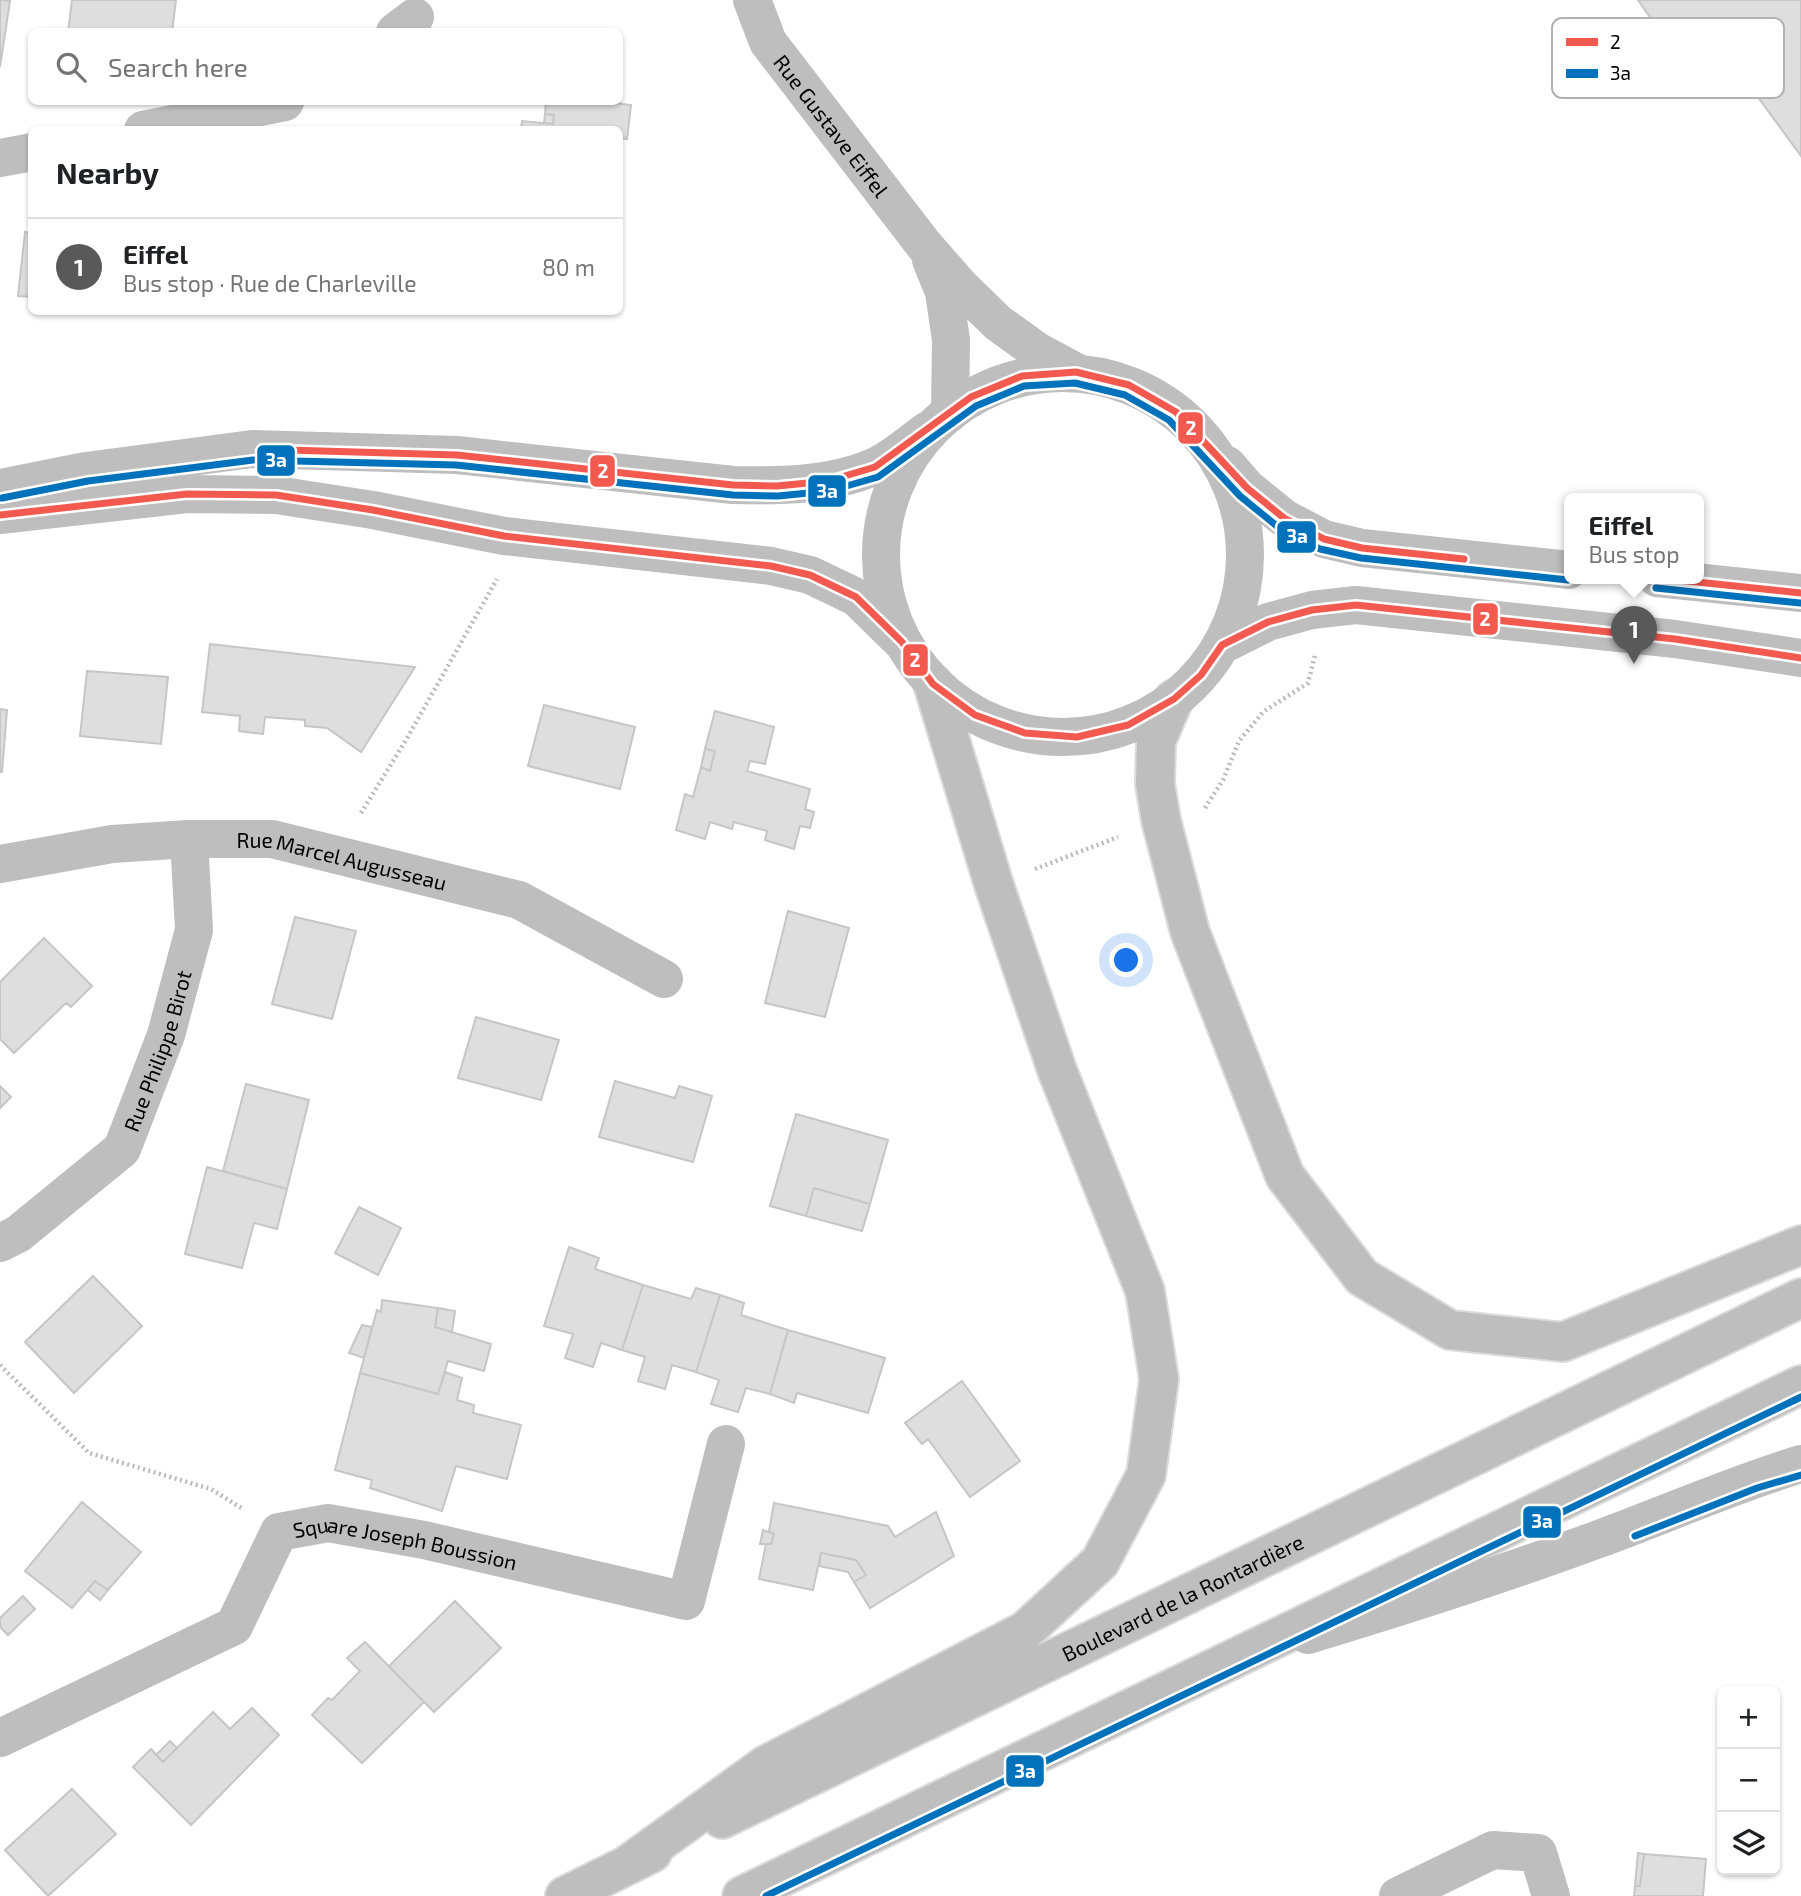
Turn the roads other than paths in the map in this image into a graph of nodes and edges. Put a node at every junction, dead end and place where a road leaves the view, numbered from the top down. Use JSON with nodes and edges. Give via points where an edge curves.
{"nodes":[{"id":1,"x":752,"y":0,"type":"edge"},
{"id":2,"x":270,"y":105,"type":"edge"},
{"id":3,"x":163,"y":126,"type":"edge"},
{"id":4,"x":28,"y":153,"type":"edge"},
{"id":5,"x":0,"y":158,"type":"edge"},
{"id":6,"x":924,"y":245,"type":"junction"},
{"id":7,"x":1076,"y":372,"type":"junction"},
{"id":8,"x":939,"y":422,"type":"junction"},
{"id":9,"x":1213,"y":451,"type":"junction"},
{"id":10,"x":0,"y":488,"type":"edge"},
{"id":11,"x":0,"y":515,"type":"edge"},
{"id":12,"x":1564,"y":568,"type":"edge"},
{"id":13,"x":1704,"y":583,"type":"edge"},
{"id":14,"x":1801,"y":593,"type":"edge"},
{"id":15,"x":902,"y":642,"type":"junction"},
{"id":16,"x":1222,"y":645,"type":"junction"},
{"id":17,"x":1801,"y":657,"type":"edge"},
{"id":18,"x":933,"y":684,"type":"junction"},
{"id":19,"x":1174,"y":699,"type":"junction"},
{"id":20,"x":189,"y":839,"type":"junction"},
{"id":21,"x":0,"y":864,"type":"edge"},
{"id":22,"x":664,"y":979,"type":"dead end"},
{"id":23,"x":0,"y":1243,"type":"edge"},
{"id":24,"x":1801,"y":1245,"type":"edge"},
{"id":25,"x":1801,"y":1298,"type":"edge"},
{"id":26,"x":1801,"y":1385,"type":"edge"},
{"id":27,"x":726,"y":1444,"type":"dead end"},
{"id":28,"x":1801,"y":1464,"type":"edge"},
{"id":29,"x":1235,"y":1657,"type":"junction"},
{"id":30,"x":0,"y":1738,"type":"edge"},
{"id":31,"x":629,"y":1864,"type":"junction"},
{"id":32,"x":565,"y":1896,"type":"edge"},
{"id":33,"x":743,"y":1896,"type":"edge"},
{"id":34,"x":1398,"y":1896,"type":"edge"},
{"id":35,"x":1551,"y":1896,"type":"edge"}],
"edges":[{"from":1,"to":6,"type":"street","name":"Rue Gustave Eiffel","via":[[768,42]]},
{"from":2,"to":3,"type":"street"},
{"from":4,"to":5,"type":"street"},
{"from":6,"to":7,"type":"street","name":"Rue Gustave Eiffel","via":[[998,323]]},
{"from":6,"to":8,"type":"street","name":"Rue Gustave Eiffel","via":[[944,292],[951,340]]},
{"from":7,"to":8,"type":"street","via":[[1022,376],[971,397]]},
{"from":7,"to":9,"type":"street","via":[[1141,391],[1177,412]]},
{"from":8,"to":10,"type":"street","via":[[875,467],[828,481],[777,486],[457,455],[252,449],[86,471]]},
{"from":8,"to":15,"type":"street","via":[[896,478],[881,532],[883,589]]},
{"from":9,"to":12,"type":"street","via":[[1247,488],[1284,518],[1324,540]]},
{"from":9,"to":16,"type":"street","via":[[1236,497],[1246,547],[1241,598]]},
{"from":11,"to":15,"type":"street","via":[[187,494],[276,495],[504,536],[772,566],[810,575],[856,597]]},
{"from":13,"to":14,"type":"street"},
{"from":15,"to":18,"type":"street"},
{"from":16,"to":17,"type":"street","via":[[1268,622],[1356,605]]},
{"from":16,"to":19,"type":"street"},
{"from":18,"to":19,"type":"street","via":[[975,715],[1025,733],[1077,737],[1128,725]]},
{"from":18,"to":31,"type":"street","via":[[1057,1070],[1144,1291],[1159,1379],[1146,1475],[1100,1562],[1025,1631],[766,1765]]},
{"from":19,"to":24,"type":"street","via":[[1156,741],[1155,784],[1191,932],[1285,1176],[1362,1277],[1450,1331],[1563,1342]]},
{"from":20,"to":21,"type":"street","name":"Rue Marcel Augusseau","via":[[112,844]]},
{"from":20,"to":22,"type":"street","name":"Rue Marcel Augusseau","via":[[272,839],[519,900]]},
{"from":20,"to":23,"type":"street","name":"Rue Philippe Birot","via":[[194,930],[166,1035],[122,1149],[18,1234]]},
{"from":25,"to":31,"type":"street","name":"Boulevard de la Rontardière"},
{"from":26,"to":29,"type":"street"},
{"from":27,"to":30,"type":"street","name":"Square Joseph Boussion","via":[[686,1601],[424,1540],[328,1523],[279,1532],[234,1626]]},
{"from":28,"to":29,"type":"street","via":[[1378,1614]]},
{"from":29,"to":33,"type":"street"},
{"from":31,"to":32,"type":"street","name":"Boulevard de la Rontardière"},
{"from":34,"to":35,"type":"street","via":[[1493,1850],[1538,1853]]}]}
